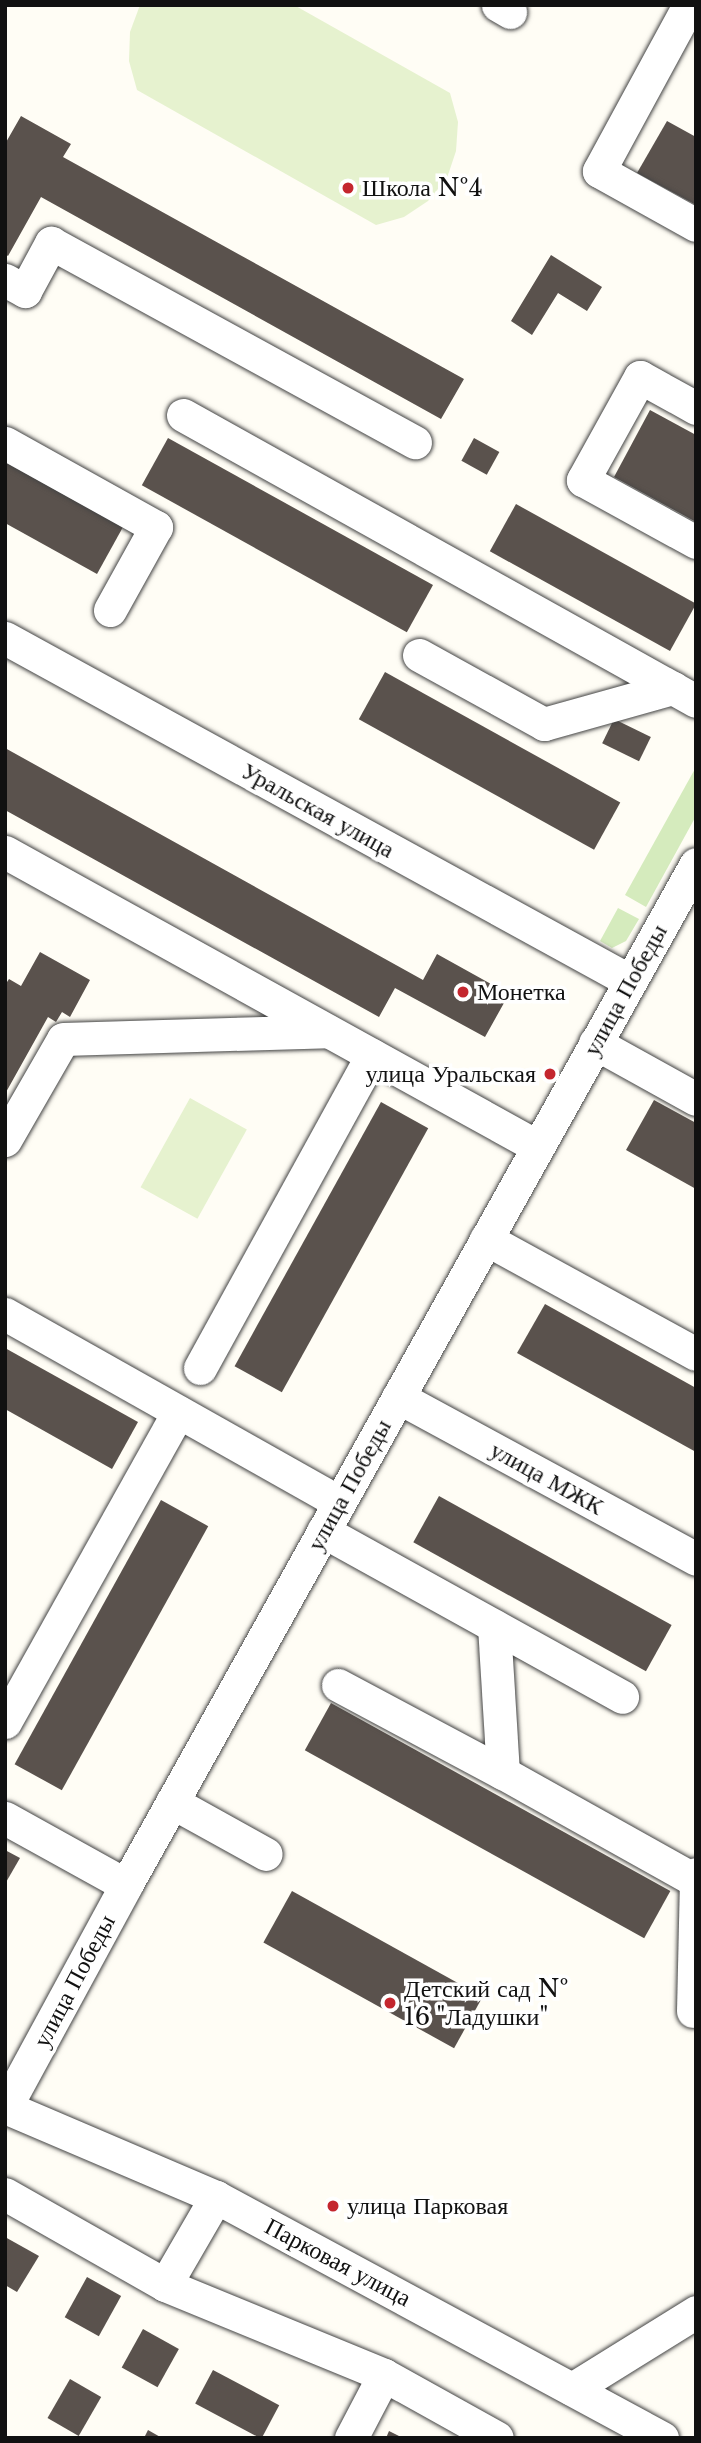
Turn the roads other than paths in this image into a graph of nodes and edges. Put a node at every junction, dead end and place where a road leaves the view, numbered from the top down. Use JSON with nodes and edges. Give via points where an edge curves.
{"nodes":[{"id":1,"x":689,"y":5,"type":"edge"},
{"id":2,"x":696,"y":225,"type":"edge"},
{"id":3,"x":5,"y":280,"type":"edge"},
{"id":4,"x":696,"y":408,"type":"edge"},
{"id":5,"x":183,"y":415,"type":"dead end"},
{"id":6,"x":415,"y":442,"type":"dead end"},
{"id":7,"x":5,"y":443,"type":"edge"},
{"id":8,"x":696,"y":542,"type":"edge"},
{"id":9,"x":110,"y":610,"type":"dead end"},
{"id":10,"x":5,"y":638,"type":"edge"},
{"id":11,"x":419,"y":655,"type":"dead end"},
{"id":12,"x":684,"y":694,"type":"edge"},
{"id":13,"x":5,"y":852,"type":"edge"},
{"id":14,"x":696,"y":864,"type":"edge"},
{"id":15,"x":630,"y":981,"type":"junction"},
{"id":16,"x":328,"y":1031,"type":"junction"},
{"id":17,"x":596,"y":1043,"type":"junction"},
{"id":18,"x":372,"y":1055,"type":"junction"},
{"id":19,"x":696,"y":1099,"type":"edge"},
{"id":20,"x":5,"y":1140,"type":"edge"},
{"id":21,"x":538,"y":1147,"type":"junction"},
{"id":22,"x":486,"y":1239,"type":"junction"},
{"id":23,"x":5,"y":1314,"type":"edge"},
{"id":24,"x":696,"y":1354,"type":"edge"},
{"id":25,"x":200,"y":1368,"type":"dead end"},
{"id":26,"x":398,"y":1396,"type":"junction"},
{"id":27,"x":178,"y":1412,"type":"junction"},
{"id":28,"x":340,"y":1502,"type":"junction"},
{"id":29,"x":323,"y":1531,"type":"junction"},
{"id":30,"x":696,"y":1559,"type":"edge"},
{"id":31,"x":494,"y":1626,"type":"junction"},
{"id":32,"x":338,"y":1685,"type":"dead end"},
{"id":33,"x":622,"y":1697,"type":"dead end"},
{"id":34,"x":5,"y":1722,"type":"edge"},
{"id":35,"x":503,"y":1773,"type":"junction"},
{"id":36,"x":172,"y":1802,"type":"junction"},
{"id":37,"x":5,"y":1818,"type":"edge"},
{"id":38,"x":266,"y":1854,"type":"dead end"},
{"id":39,"x":695,"y":1877,"type":"edge"},
{"id":40,"x":126,"y":1885,"type":"junction"},
{"id":41,"x":693,"y":2011,"type":"dead end"},
{"id":42,"x":5,"y":2107,"type":"edge"},
{"id":43,"x":5,"y":2194,"type":"edge"},
{"id":44,"x":216,"y":2197,"type":"junction"},
{"id":45,"x":165,"y":2285,"type":"junction"},
{"id":46,"x":696,"y":2312,"type":"edge"},
{"id":47,"x":384,"y":2375,"type":"junction"},
{"id":48,"x":572,"y":2389,"type":"junction"},
{"id":49,"x":351,"y":2438,"type":"edge"},
{"id":50,"x":497,"y":2438,"type":"edge"},
{"id":51,"x":662,"y":2438,"type":"edge"}],
"edges":[{"from":1,"to":2,"type":"street","via":[[598,171]]},
{"from":3,"to":6,"type":"street","via":[[25,290],[51,243]]},
{"from":4,"to":8,"type":"street","via":[[640,377],[583,480]]},
{"from":5,"to":12,"type":"street"},
{"from":7,"to":9,"type":"street","via":[[156,527]]},
{"from":10,"to":15,"type":"street","name":"Уральская улица"},
{"from":11,"to":12,"type":"street","via":[[544,724]]},
{"from":13,"to":16,"type":"street"},
{"from":14,"to":15,"type":"street","name":"улица Победы"},
{"from":15,"to":17,"type":"street","name":"улица Победы"},
{"from":16,"to":18,"type":"street"},
{"from":16,"to":20,"type":"street","via":[[63,1039]]},
{"from":17,"to":19,"type":"street"},
{"from":17,"to":21,"type":"street","name":"улица Победы"},
{"from":18,"to":21,"type":"street"},
{"from":18,"to":25,"type":"street"},
{"from":21,"to":22,"type":"street","name":"улица Победы"},
{"from":22,"to":24,"type":"street"},
{"from":22,"to":26,"type":"street","name":"улица Победы"},
{"from":23,"to":27,"type":"street"},
{"from":26,"to":28,"type":"street","name":"улица Победы"},
{"from":26,"to":30,"type":"street","name":"улица МЖК"},
{"from":27,"to":28,"type":"street"},
{"from":27,"to":34,"type":"street"},
{"from":28,"to":29,"type":"street","name":"улица Победы"},
{"from":29,"to":31,"type":"street"},
{"from":29,"to":36,"type":"street","name":"улица Победы"},
{"from":31,"to":33,"type":"street"},
{"from":31,"to":35,"type":"street"},
{"from":32,"to":35,"type":"street"},
{"from":35,"to":39,"type":"street"},
{"from":36,"to":38,"type":"street"},
{"from":36,"to":40,"type":"street","name":"улица Победы"},
{"from":37,"to":40,"type":"street"},
{"from":39,"to":41,"type":"street"},
{"from":40,"to":42,"type":"street","name":"улица Победы"},
{"from":42,"to":44,"type":"street","name":"Парковая улица"},
{"from":43,"to":45,"type":"street"},
{"from":44,"to":45,"type":"street"},
{"from":44,"to":48,"type":"street","name":"Парковая улица"},
{"from":45,"to":47,"type":"street"},
{"from":46,"to":48,"type":"street"},
{"from":47,"to":49,"type":"street"},
{"from":47,"to":50,"type":"street"},
{"from":48,"to":51,"type":"street","name":"Парковая улица"}]}
